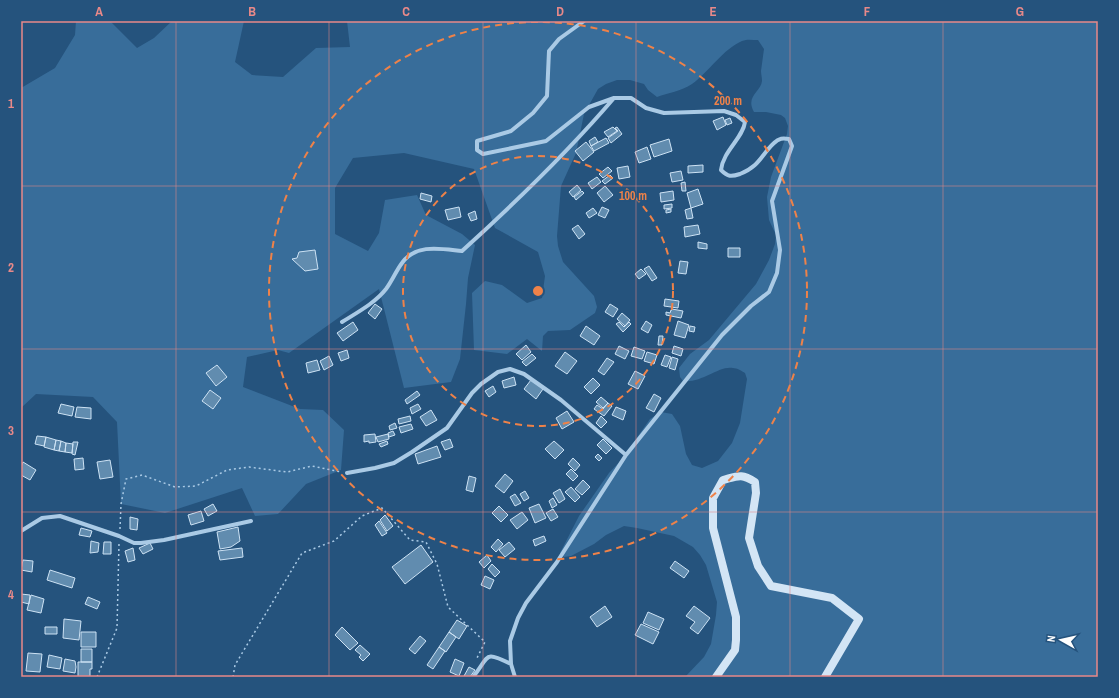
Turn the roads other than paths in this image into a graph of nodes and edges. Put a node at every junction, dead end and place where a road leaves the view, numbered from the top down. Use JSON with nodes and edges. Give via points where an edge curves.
{"nodes":[{"id":1,"x":584,"y":21,"type":"edge"},
{"id":2,"x":614,"y":98,"type":"junction"},
{"id":3,"x":342,"y":322,"type":"dead end"},
{"id":4,"x":626,"y":455,"type":"junction"},
{"id":5,"x":347,"y":473,"type":"road end"},
{"id":6,"x":251,"y":521,"type":"dead end"},
{"id":7,"x":21,"y":531,"type":"edge"},
{"id":8,"x":511,"y":664,"type":"junction"},
{"id":9,"x":473,"y":677,"type":"edge"},
{"id":10,"x":515,"y":677,"type":"edge"},
{"id":11,"x":716,"y":677,"type":"edge"},
{"id":12,"x":825,"y":677,"type":"edge"}],
"edges":[{"from":1,"to":2,"type":"street","via":[[558,39],[549,51],[547,96],[533,113],[511,131],[477,141],[476,150],[483,154],[546,141],[589,107]]},
{"from":2,"to":3,"type":"street","via":[[529,189],[462,251],[434,248],[410,254],[375,301]]},
{"from":2,"to":4,"type":"street","via":[[631,98],[646,108],[664,113],[724,112],[741,118],[745,122],[744,127],[722,164],[721,170],[726,176],[732,177],[752,168],[775,142],[782,138],[789,139],[792,146],[772,201],[780,250],[777,273],[769,292],[722,335]]},
{"from":4,"to":5,"type":"street","via":[[561,400],[524,374],[510,369],[498,372],[481,384],[447,428],[412,452],[394,462]]},
{"from":4,"to":8,"type":"street","via":[[557,562],[526,603],[510,640]]},
{"from":6,"to":7,"type":"street","via":[[164,540],[134,543],[60,516],[42,518]]},
{"from":8,"to":9,"type":"street","via":[[490,656]]},
{"from":8,"to":10,"type":"street"},
{"from":11,"to":12,"type":"main road","via":[[735,650],[736,617],[713,528],[713,498],[723,480],[746,476],[755,482],[756,492],[749,538],[758,566],[770,586],[832,598],[859,619]]}]}
